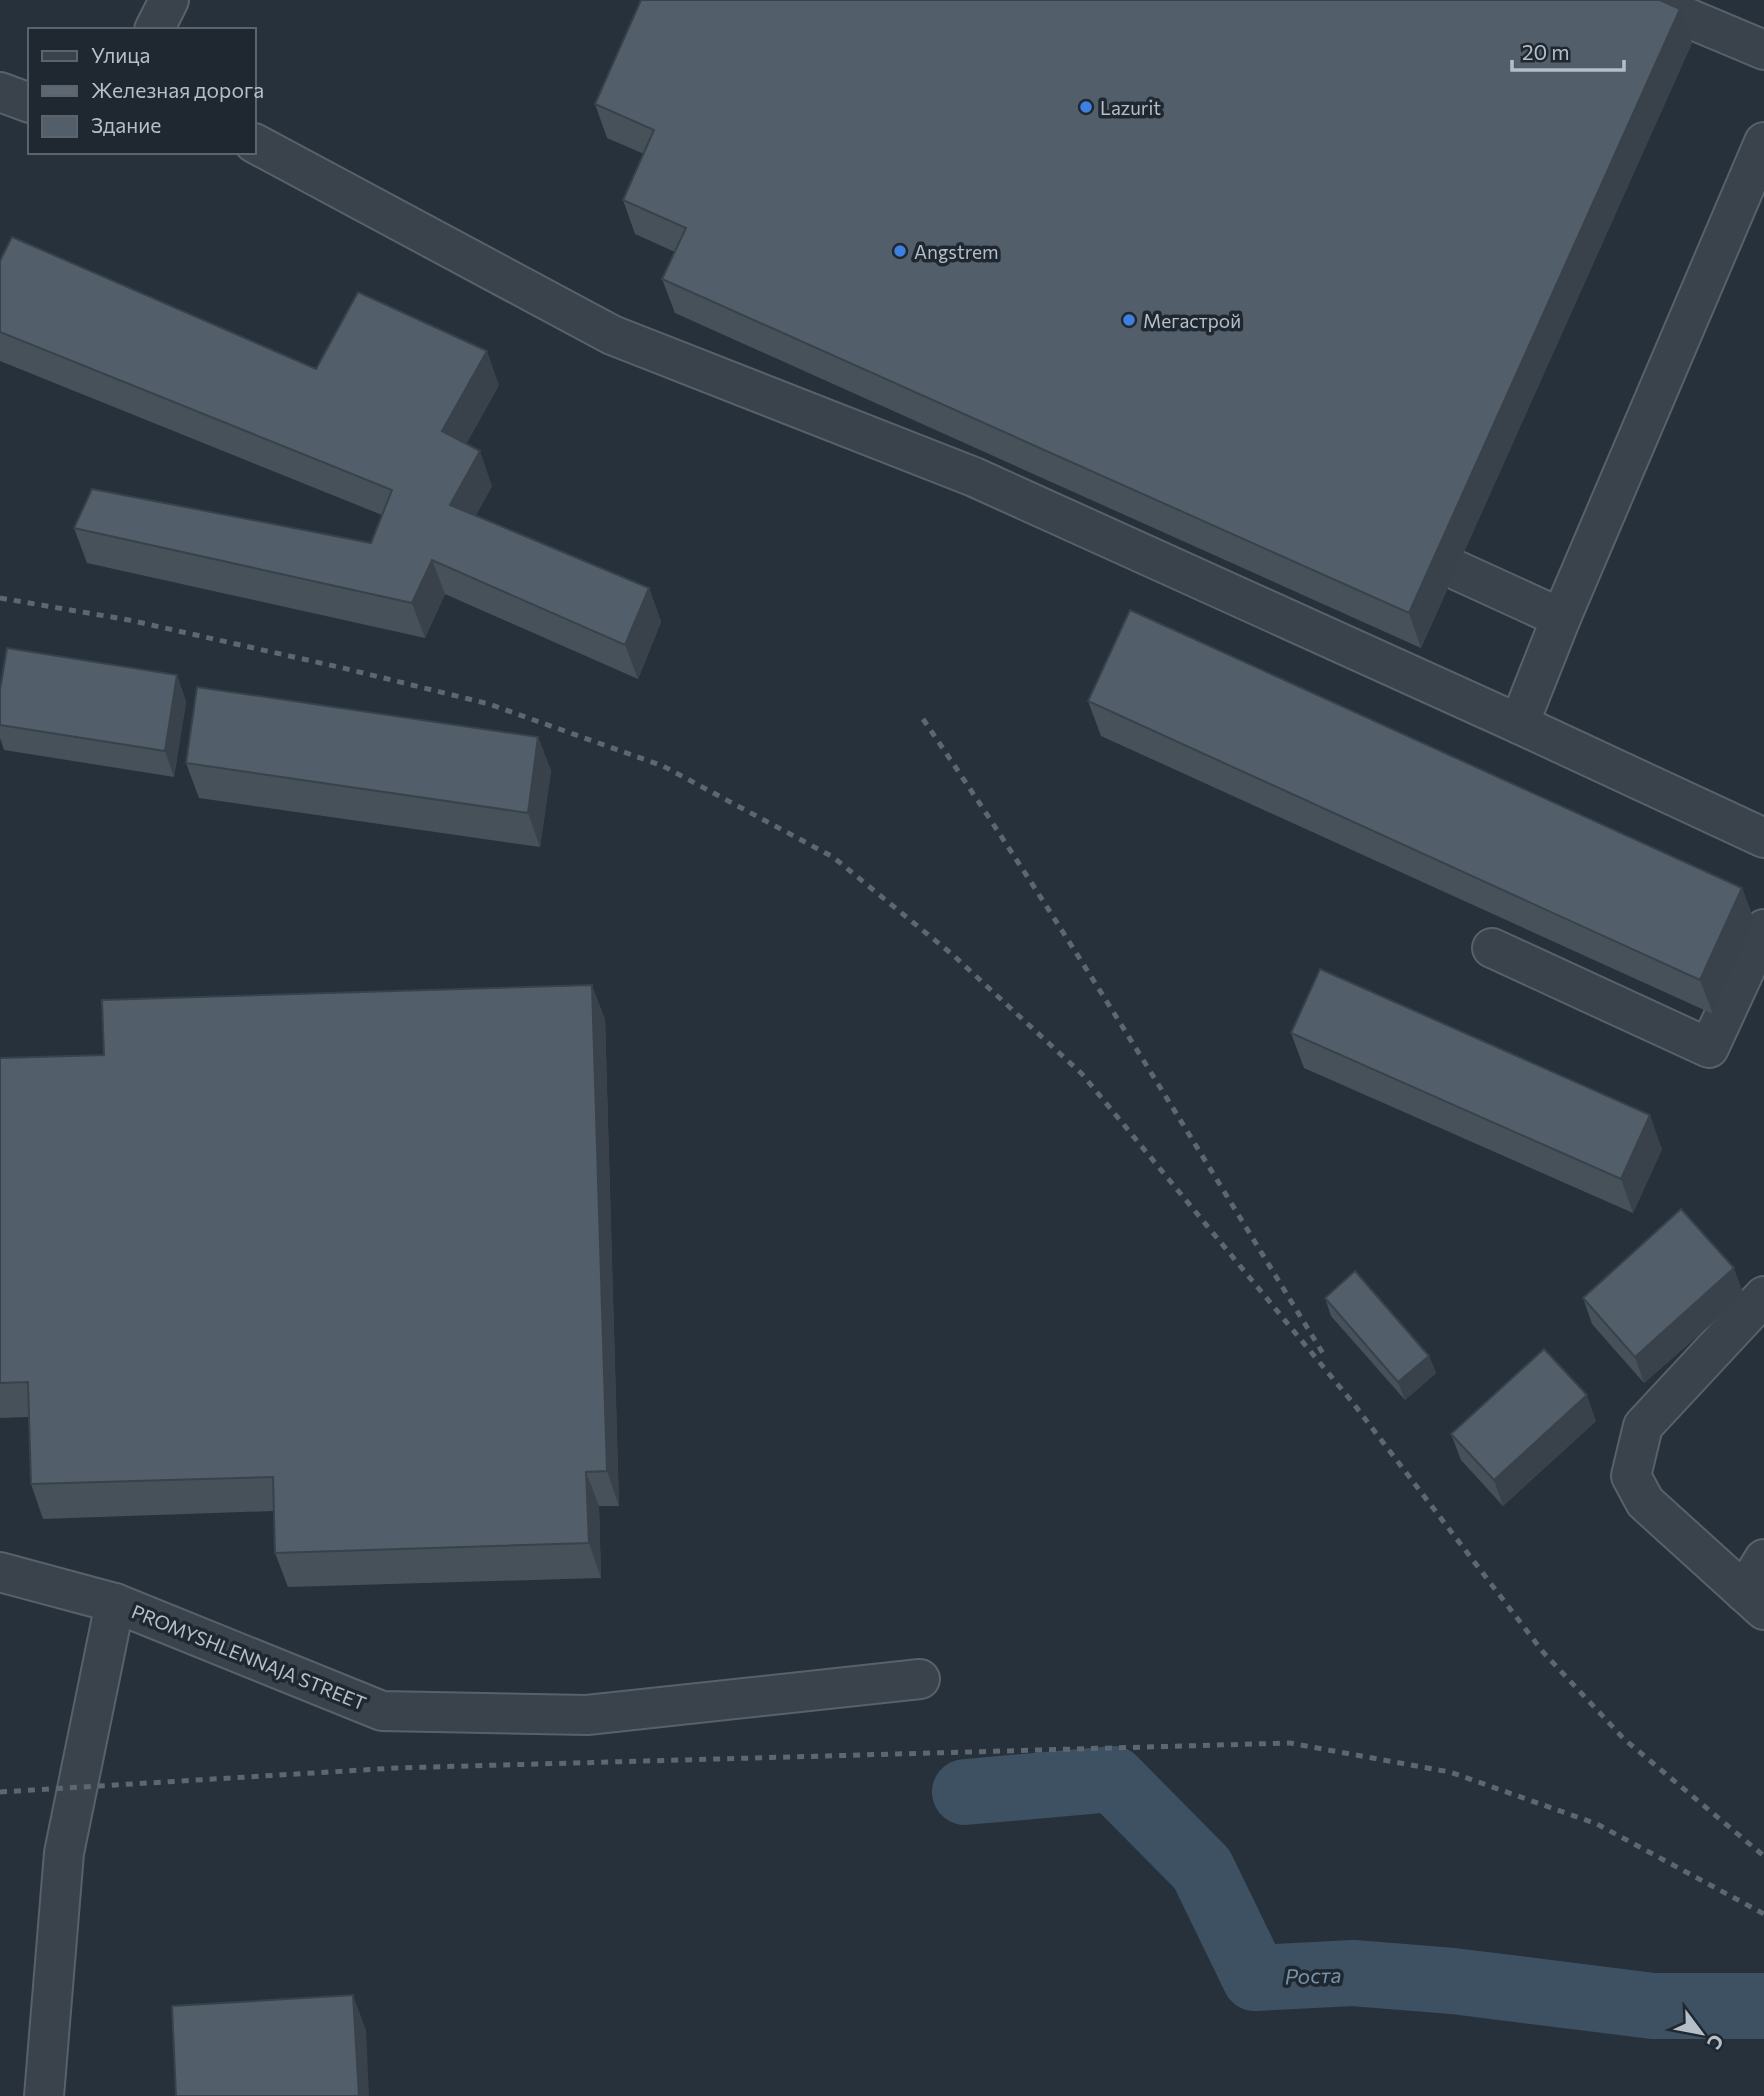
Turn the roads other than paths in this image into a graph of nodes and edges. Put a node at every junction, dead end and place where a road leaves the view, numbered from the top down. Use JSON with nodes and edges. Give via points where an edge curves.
{"nodes":[{"id":1,"x":169,"y":0,"type":"edge"},
{"id":2,"x":1645,"y":0,"type":"edge"},
{"id":3,"x":155,"y":28,"type":"edge"},
{"id":4,"x":1764,"y":50,"type":"edge"},
{"id":5,"x":0,"y":92,"type":"edge"},
{"id":6,"x":28,"y":102,"type":"edge"},
{"id":7,"x":1764,"y":142,"type":"edge"},
{"id":8,"x":256,"y":144,"type":"edge"},
{"id":9,"x":1456,"y":570,"type":"dead end"},
{"id":10,"x":1562,"y":618,"type":"junction"},
{"id":11,"x":1520,"y":724,"type":"junction"},
{"id":12,"x":1764,"y":838,"type":"edge"},
{"id":13,"x":1764,"y":929,"type":"edge"},
{"id":14,"x":1492,"y":947,"type":"dead end"},
{"id":15,"x":1764,"y":1296,"type":"edge"},
{"id":16,"x":1764,"y":1559,"type":"edge"},
{"id":17,"x":0,"y":1572,"type":"edge"},
{"id":18,"x":1754,"y":1601,"type":"edge"},
{"id":19,"x":115,"y":1603,"type":"junction"},
{"id":20,"x":920,"y":1679,"type":"dead end"},
{"id":21,"x":44,"y":2096,"type":"edge"}],
"edges":[{"from":1,"to":3,"type":"street"},
{"from":2,"to":4,"type":"street"},
{"from":5,"to":6,"type":"street"},
{"from":7,"to":10,"type":"street"},
{"from":8,"to":11,"type":"street","via":[[612,335],[974,477]]},
{"from":9,"to":10,"type":"street"},
{"from":10,"to":11,"type":"street"},
{"from":11,"to":12,"type":"street"},
{"from":13,"to":14,"type":"street","via":[[1709,1048]]},
{"from":15,"to":18,"type":"street","via":[[1643,1426],[1631,1476],[1644,1502]]},
{"from":16,"to":18,"type":"street"},
{"from":17,"to":19,"type":"street","name":"PROMYSHLENNAJA STREET"},
{"from":19,"to":20,"type":"street","name":"PROMYSHLENNAJA STREET","via":[[382,1711],[587,1715]]},
{"from":19,"to":21,"type":"street","via":[[64,1853]]}]}
